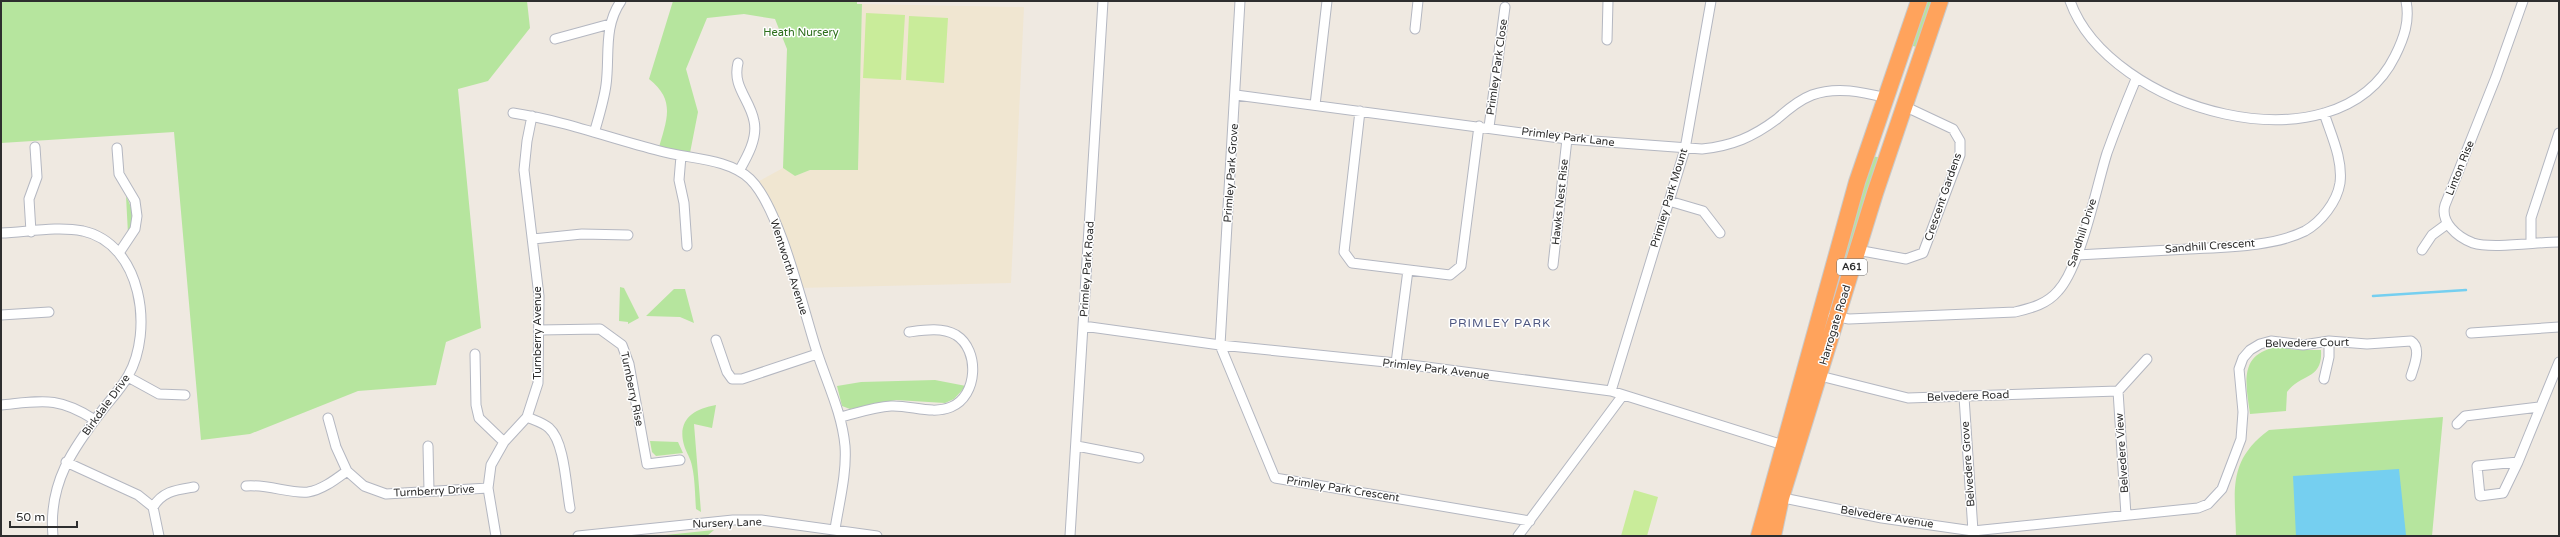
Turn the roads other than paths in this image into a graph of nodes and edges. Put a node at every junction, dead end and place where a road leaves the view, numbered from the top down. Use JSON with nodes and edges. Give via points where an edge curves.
{"nodes":[{"id":1,"x":621,"y":1,"type":"edge"},
{"id":2,"x":1103,"y":1,"type":"edge"},
{"id":3,"x":1240,"y":1,"type":"edge"},
{"id":4,"x":1327,"y":1,"type":"edge"},
{"id":5,"x":1418,"y":1,"type":"edge"},
{"id":6,"x":1608,"y":1,"type":"edge"},
{"id":7,"x":1711,"y":1,"type":"edge"},
{"id":8,"x":1919,"y":1,"type":"edge"},
{"id":9,"x":1940,"y":1,"type":"edge"},
{"id":10,"x":2070,"y":1,"type":"edge"},
{"id":11,"x":2406,"y":1,"type":"edge"},
{"id":12,"x":2523,"y":1,"type":"edge"},
{"id":13,"x":1506,"y":7,"type":"dead end"},
{"id":14,"x":610,"y":24,"type":"junction"},
{"id":15,"x":1415,"y":29,"type":"dead end"},
{"id":16,"x":555,"y":40,"type":"dead end"},
{"id":17,"x":1607,"y":40,"type":"dead end"},
{"id":18,"x":1922,"y":56,"type":"junction"},
{"id":19,"x":738,"y":63,"type":"dead end"},
{"id":20,"x":2136,"y":79,"type":"junction"},
{"id":21,"x":1236,"y":95,"type":"junction"},
{"id":22,"x":1887,"y":98,"type":"junction"},
{"id":23,"x":1315,"y":105,"type":"junction"},
{"id":24,"x":1904,"y":106,"type":"junction"},
{"id":25,"x":1360,"y":112,"type":"junction"},
{"id":26,"x":513,"y":113,"type":"dead end"},
{"id":27,"x":2324,"y":113,"type":"junction"},
{"id":28,"x":532,"y":116,"type":"junction"},
{"id":29,"x":1479,"y":126,"type":"junction"},
{"id":30,"x":1489,"y":127,"type":"junction"},
{"id":31,"x":595,"y":130,"type":"junction"},
{"id":32,"x":2559,"y":133,"type":"edge"},
{"id":33,"x":1567,"y":139,"type":"junction"},
{"id":34,"x":35,"y":147,"type":"dead end"},
{"id":35,"x":1869,"y":147,"type":"junction"},
{"id":36,"x":117,"y":148,"type":"dead end"},
{"id":37,"x":1685,"y":149,"type":"junction"},
{"id":38,"x":681,"y":156,"type":"junction"},
{"id":39,"x":739,"y":171,"type":"junction"},
{"id":40,"x":1669,"y":201,"type":"junction"},
{"id":41,"x":2447,"y":224,"type":"junction"},
{"id":42,"x":31,"y":232,"type":"junction"},
{"id":43,"x":1720,"y":233,"type":"dead end"},
{"id":44,"x":1,"y":234,"type":"edge"},
{"id":45,"x":628,"y":235,"type":"dead end"},
{"id":46,"x":533,"y":239,"type":"junction"},
{"id":47,"x":2531,"y":242,"type":"junction"},
{"id":48,"x":2559,"y":242,"type":"edge"},
{"id":49,"x":687,"y":246,"type":"dead end"},
{"id":50,"x":1857,"y":250,"type":"junction"},
{"id":51,"x":2422,"y":250,"type":"dead end"},
{"id":52,"x":119,"y":253,"type":"junction"},
{"id":53,"x":2077,"y":255,"type":"junction"},
{"id":54,"x":1553,"y":265,"type":"dead end"},
{"id":55,"x":1408,"y":270,"type":"junction"},
{"id":56,"x":49,"y":312,"type":"dead end"},
{"id":57,"x":1820,"y":312,"type":"junction"},
{"id":58,"x":1,"y":315,"type":"edge"},
{"id":59,"x":1838,"y":318,"type":"junction"},
{"id":60,"x":1083,"y":326,"type":"junction"},
{"id":61,"x":2559,"y":327,"type":"edge"},
{"id":62,"x":539,"y":330,"type":"junction"},
{"id":63,"x":909,"y":332,"type":"dead end"},
{"id":64,"x":2471,"y":333,"type":"dead end"},
{"id":65,"x":716,"y":340,"type":"dead end"},
{"id":66,"x":2329,"y":341,"type":"junction"},
{"id":67,"x":1220,"y":345,"type":"junction"},
{"id":68,"x":475,"y":354,"type":"dead end"},
{"id":69,"x":817,"y":354,"type":"junction"},
{"id":70,"x":2148,"y":359,"type":"dead end"},
{"id":71,"x":2559,"y":362,"type":"edge"},
{"id":72,"x":1396,"y":363,"type":"junction"},
{"id":73,"x":2557,"y":372,"type":"edge"},
{"id":74,"x":1820,"y":376,"type":"junction"},
{"id":75,"x":2412,"y":376,"type":"dead end"},
{"id":76,"x":128,"y":377,"type":"junction"},
{"id":77,"x":2324,"y":379,"type":"dead end"},
{"id":78,"x":1611,"y":391,"type":"junction"},
{"id":79,"x":2118,"y":391,"type":"junction"},
{"id":80,"x":185,"y":395,"type":"dead end"},
{"id":81,"x":1623,"y":395,"type":"junction"},
{"id":82,"x":1964,"y":397,"type":"junction"},
{"id":83,"x":1,"y":405,"type":"edge"},
{"id":84,"x":2539,"y":407,"type":"junction"},
{"id":85,"x":527,"y":417,"type":"junction"},
{"id":86,"x":841,"y":417,"type":"junction"},
{"id":87,"x":328,"y":418,"type":"dead end"},
{"id":88,"x":95,"y":420,"type":"junction"},
{"id":89,"x":2457,"y":424,"type":"dead end"},
{"id":90,"x":504,"y":442,"type":"junction"},
{"id":91,"x":1782,"y":445,"type":"junction"},
{"id":92,"x":428,"y":446,"type":"dead end"},
{"id":93,"x":1077,"y":446,"type":"junction"},
{"id":94,"x":1139,"y":458,"type":"dead end"},
{"id":95,"x":680,"y":460,"type":"dead end"},
{"id":96,"x":66,"y":462,"type":"junction"},
{"id":97,"x":2518,"y":462,"type":"junction"},
{"id":98,"x":347,"y":471,"type":"junction"},
{"id":99,"x":246,"y":486,"type":"dead end"},
{"id":100,"x":194,"y":487,"type":"dead end"},
{"id":101,"x":488,"y":488,"type":"junction"},
{"id":102,"x":430,"y":491,"type":"junction"},
{"id":103,"x":1775,"y":496,"type":"junction"},
{"id":104,"x":153,"y":507,"type":"junction"},
{"id":105,"x":570,"y":508,"type":"dead end"},
{"id":106,"x":2126,"y":515,"type":"junction"},
{"id":107,"x":1530,"y":521,"type":"junction"},
{"id":108,"x":835,"y":529,"type":"junction"},
{"id":109,"x":1972,"y":530,"type":"junction"},
{"id":110,"x":637,"y":533,"type":"edge"},
{"id":111,"x":53,"y":536,"type":"edge"},
{"id":112,"x":159,"y":536,"type":"edge"},
{"id":113,"x":496,"y":536,"type":"edge"},
{"id":114,"x":578,"y":536,"type":"edge"},
{"id":115,"x":872,"y":536,"type":"edge"},
{"id":116,"x":1070,"y":536,"type":"edge"},
{"id":117,"x":1518,"y":536,"type":"edge"},
{"id":118,"x":1759,"y":536,"type":"edge"},
{"id":119,"x":1773,"y":536,"type":"edge"}],
"edges":[{"from":1,"to":14,"type":"street","via":[[613,12]]},
{"from":2,"to":60,"type":"street","name":"Primley Park Road"},
{"from":3,"to":21,"type":"street","name":"Primley Park Grove"},
{"from":4,"to":23,"type":"street"},
{"from":5,"to":15,"type":"street"},
{"from":6,"to":17,"type":"street"},
{"from":7,"to":37,"type":"street","name":"Primley Park Mount"},
{"from":8,"to":22,"type":"highway","name":"Harrogate Road","number":"A61"},
{"from":9,"to":18,"type":"highway","name":"Harrogate Road","number":"A61"},
{"from":10,"to":20,"type":"street","via":[[2093,39]]},
{"from":11,"to":27,"type":"street","via":[[2408,22],[2404,37],[2382,77],[2366,92]]},
{"from":12,"to":41,"type":"street","name":"Linton Rise","via":[[2445,205],[2444,218]]},
{"from":13,"to":30,"type":"street","name":"Primley Park Close"},
{"from":14,"to":16,"type":"street"},
{"from":14,"to":31,"type":"street","via":[[606,85]]},
{"from":18,"to":22,"type":"highway","via":[[1912,53],[1908,55],[1894,93]]},
{"from":18,"to":24,"type":"highway","name":"Harrogate Road","number":"A61"},
{"from":19,"to":39,"type":"street","via":[[735,72],[738,87],[755,122],[753,140]]},
{"from":20,"to":27,"type":"street","via":[[2180,100],[2228,116],[2274,120]]},
{"from":20,"to":53,"type":"street","name":"Sandhill Drive","via":[[2107,153]]},
{"from":21,"to":23,"type":"street","name":"Primley Park Lane"},
{"from":21,"to":67,"type":"street","name":"Primley Park Grove"},
{"from":22,"to":35,"type":"highway","name":"Harrogate Road","number":"A61"},
{"from":22,"to":37,"type":"street","name":"Primley Park Lane","via":[[1853,90],[1811,95],[1747,139],[1723,147]]},
{"from":23,"to":25,"type":"street","name":"Primley Park Lane"},
{"from":24,"to":35,"type":"highway","via":[[1896,112],[1884,148],[1880,150]]},
{"from":24,"to":50,"type":"highway","name":"Harrogate Road","number":"A61"},
{"from":24,"to":50,"type":"street","name":"Crescent Gardens","via":[[1953,129],[1960,141],[1960,155],[1923,253],[1906,259]]},
{"from":25,"to":29,"type":"street","name":"Primley Park Lane"},
{"from":25,"to":55,"type":"street","via":[[1344,252],[1352,263]]},
{"from":26,"to":28,"type":"street","name":"Wentworth Avenue"},
{"from":27,"to":53,"type":"street","name":"Sandhill Crescent","via":[[2338,154],[2340,184],[2329,209],[2305,231],[2283,238],[2234,246]]},
{"from":28,"to":31,"type":"street","name":"Wentworth Avenue"},
{"from":28,"to":46,"type":"street","name":"Turnberry Avenue","via":[[526,142],[524,170]]},
{"from":29,"to":30,"type":"street","name":"Primley Park Lane"},
{"from":29,"to":55,"type":"street","via":[[1461,266],[1450,275]]},
{"from":30,"to":33,"type":"street","name":"Primley Park Lane"},
{"from":31,"to":38,"type":"street","name":"Wentworth Avenue"},
{"from":32,"to":47,"type":"street","via":[[2531,218]]},
{"from":33,"to":37,"type":"street","name":"Primley Park Lane"},
{"from":33,"to":54,"type":"street","name":"Hawks Nest Rise"},
{"from":34,"to":42,"type":"street","via":[[37,177],[29,199]]},
{"from":35,"to":57,"type":"highway","name":"Harrogate Road","number":"A61"},
{"from":36,"to":52,"type":"street","via":[[119,174],[134,201],[137,216],[135,229]]},
{"from":37,"to":40,"type":"street","name":"Primley Park Mount"},
{"from":38,"to":39,"type":"street","name":"Wentworth Avenue","via":[[718,163]]},
{"from":38,"to":49,"type":"street","via":[[678,180],[684,203]]},
{"from":39,"to":69,"type":"street","name":"Wentworth Avenue","via":[[751,180],[766,201],[778,229]]},
{"from":40,"to":43,"type":"street","via":[[1703,211]]},
{"from":40,"to":78,"type":"street","name":"Primley Park Mount"},
{"from":41,"to":47,"type":"street","via":[[2473,243],[2500,245]]},
{"from":41,"to":51,"type":"street","via":[[2432,235]]},
{"from":42,"to":44,"type":"street","name":"Birkdale Drive"},
{"from":42,"to":52,"type":"street","name":"Birkdale Drive","via":[[82,231],[102,239]]},
{"from":45,"to":46,"type":"street","via":[[582,234]]},
{"from":46,"to":62,"type":"street","name":"Turnberry Avenue","via":[[540,296]]},
{"from":47,"to":48,"type":"street"},
{"from":50,"to":59,"type":"highway","name":"Harrogate Road","number":"A61"},
{"from":52,"to":76,"type":"street","name":"Birkdale Drive","via":[[138,290],[140,313],[139,348]]},
{"from":53,"to":59,"type":"street","name":"Sandhill Drive","via":[[2059,290],[2035,307],[2008,312]]},
{"from":55,"to":72,"type":"street"},
{"from":56,"to":58,"type":"street"},
{"from":57,"to":59,"type":"street","name":"Sandhill Drive"},
{"from":57,"to":91,"type":"highway","name":"Harrogate Road","number":"A61"},
{"from":59,"to":74,"type":"highway","name":"Harrogate Road","number":"A61"},
{"from":60,"to":67,"type":"street","name":"Primley Park Avenue"},
{"from":60,"to":93,"type":"street","name":"Primley Park Road"},
{"from":61,"to":64,"type":"street"},
{"from":62,"to":85,"type":"street","name":"Turnberry Avenue","via":[[538,383]]},
{"from":62,"to":95,"type":"street","name":"Turnberry Rise","via":[[600,329],[613,336],[622,345],[629,364],[647,464]]},
{"from":63,"to":86,"type":"street","via":[[945,330],[966,343],[973,364],[970,388],[964,397],[951,407],[939,409],[891,406]]},
{"from":65,"to":69,"type":"street","via":[[732,379],[742,379]]},
{"from":66,"to":75,"type":"street","name":"Belvedere Court","via":[[2367,344],[2411,341],[2417,350]]},
{"from":66,"to":77,"type":"street","via":[[2329,357]]},
{"from":66,"to":106,"type":"street","name":"Belvedere Court","via":[[2303,345],[2271,341],[2260,344],[2243,358],[2239,369],[2243,412],[2241,439],[2222,489],[2216,498],[2198,508]]},
{"from":67,"to":72,"type":"street","name":"Primley Park Avenue"},
{"from":67,"to":107,"type":"street","name":"Primley Park Crescent","via":[[1275,478]]},
{"from":68,"to":90,"type":"street","via":[[476,405],[479,418]]},
{"from":69,"to":86,"type":"street","name":"Wentworth Avenue"},
{"from":70,"to":79,"type":"street"},
{"from":71,"to":73,"type":"street"},
{"from":72,"to":78,"type":"street","name":"Primley Park Avenue"},
{"from":73,"to":84,"type":"street"},
{"from":74,"to":82,"type":"street","name":"Belvedere Road","via":[[1908,398]]},
{"from":74,"to":103,"type":"highway","name":"Harrogate Road","number":"A61"},
{"from":76,"to":80,"type":"street","via":[[159,394]]},
{"from":76,"to":88,"type":"street","name":"Birkdale Drive"},
{"from":78,"to":81,"type":"street","name":"Primley Park Avenue"},
{"from":79,"to":82,"type":"street","name":"Belvedere Road"},
{"from":79,"to":106,"type":"street","name":"Belvedere View"},
{"from":81,"to":91,"type":"street","name":"Primley Park Avenue"},
{"from":81,"to":107,"type":"street"},
{"from":82,"to":109,"type":"street","name":"Belvedere Grove"},
{"from":83,"to":88,"type":"street","via":[[53,401],[71,406]]},
{"from":84,"to":89,"type":"street","via":[[2465,416]]},
{"from":84,"to":97,"type":"street"},
{"from":85,"to":90,"type":"street","name":"Turnberry Avenue"},
{"from":85,"to":105,"type":"street","via":[[549,427],[554,433],[560,448]]},
{"from":86,"to":108,"type":"street","name":"Wentworth Avenue","via":[[845,448]]},
{"from":87,"to":98,"type":"street","name":"Turnberry Drive","via":[[336,447]]},
{"from":88,"to":96,"type":"street","name":"Birkdale Drive"},
{"from":90,"to":101,"type":"street","name":"Turnberry Avenue","via":[[491,464]]},
{"from":91,"to":103,"type":"highway","name":"Harrogate Road","number":"A61"},
{"from":92,"to":102,"type":"street"},
{"from":93,"to":94,"type":"street"},
{"from":93,"to":116,"type":"street","name":"Primley Park Road"},
{"from":96,"to":104,"type":"street","via":[[138,495]]},
{"from":96,"to":111,"type":"street","name":"Birkdale Drive","via":[[55,490]]},
{"from":97,"to":97,"type":"street","via":[[2477,466],[2480,496],[2503,494]]},
{"from":98,"to":99,"type":"street","via":[[328,484],[308,492],[260,484]]},
{"from":98,"to":102,"type":"street","name":"Turnberry Drive","via":[[364,486],[386,494]]},
{"from":100,"to":104,"type":"street","via":[[169,491],[158,499]]},
{"from":101,"to":102,"type":"street","name":"Turnberry Drive"},
{"from":101,"to":113,"type":"street","name":"Turnberry Avenue"},
{"from":103,"to":109,"type":"street","name":"Belvedere Avenue","via":[[1882,518]]},
{"from":103,"to":118,"type":"highway","name":"Harrogate Road","number":"A61"},
{"from":103,"to":119,"type":"highway","name":"Harrogate Road","number":"A61"},
{"from":104,"to":112,"type":"street"},
{"from":106,"to":109,"type":"street","name":"Belvedere Avenue"},
{"from":107,"to":117,"type":"street"},
{"from":108,"to":110,"type":"street","name":"Nursery Lane","via":[[761,520],[733,520]]},
{"from":108,"to":115,"type":"street","name":"Nursery Lane"},
{"from":110,"to":114,"type":"street","name":"Nursery Lane"}]}
